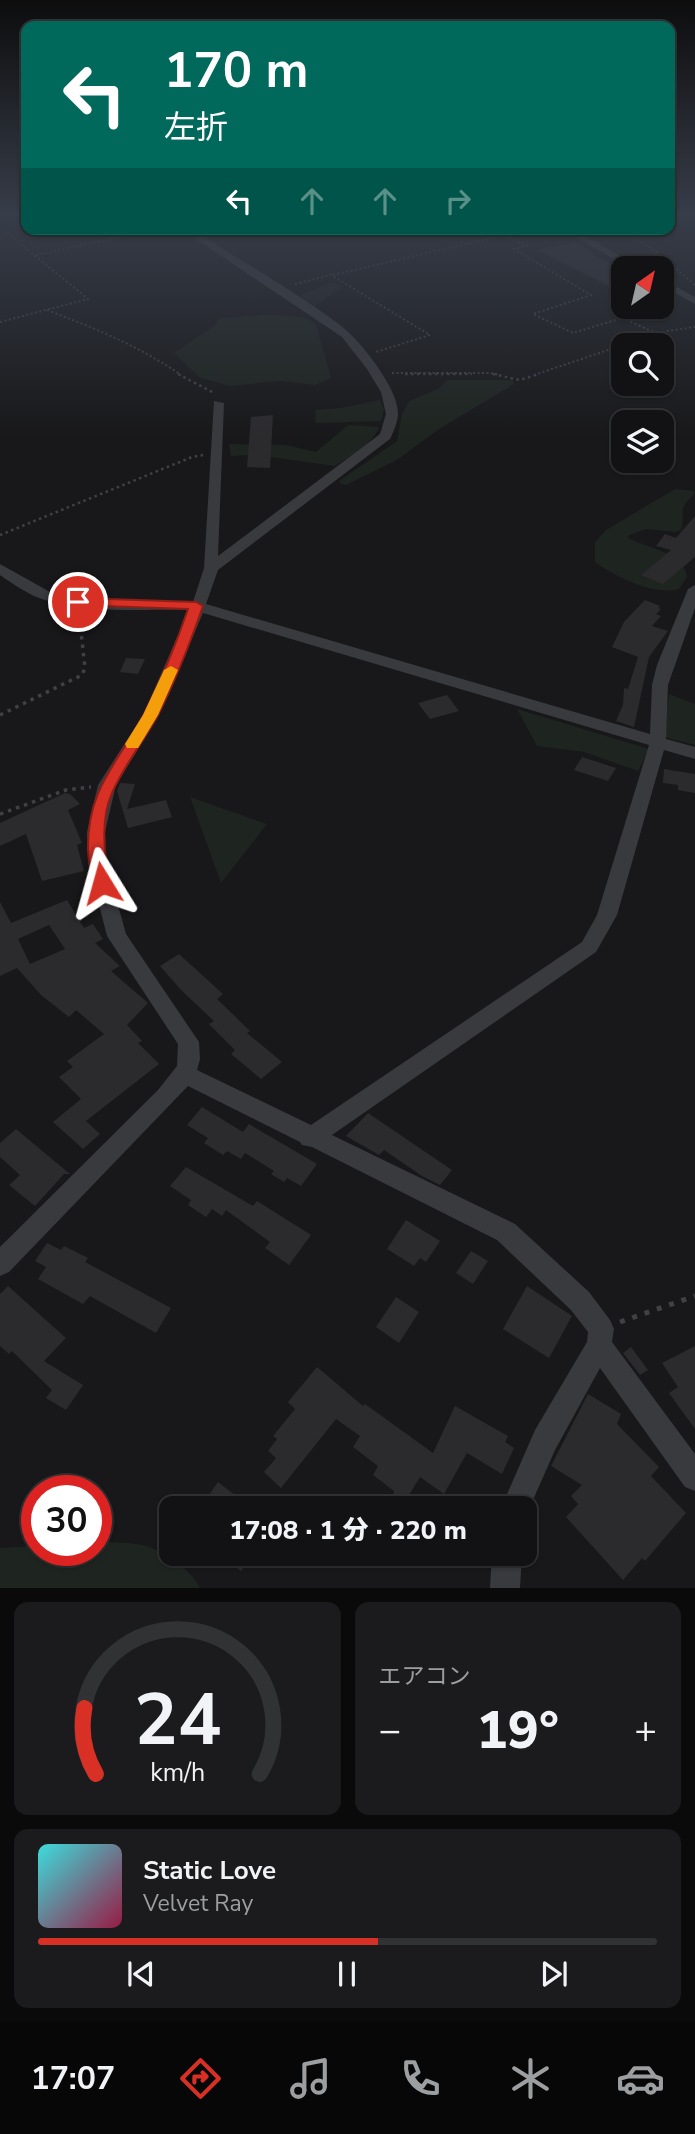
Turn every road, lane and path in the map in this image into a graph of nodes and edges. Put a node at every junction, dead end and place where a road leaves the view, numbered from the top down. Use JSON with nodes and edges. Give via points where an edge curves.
{"nodes":[{"id":1,"x":77,"y":290,"type":"edge"},
{"id":2,"x":279,"y":290,"type":"edge"},
{"id":3,"x":356,"y":290,"type":"edge"},
{"id":4,"x":583,"y":290,"type":"edge"},
{"id":5,"x":676,"y":290,"type":"edge"},
{"id":6,"x":695,"y":301,"type":"edge"},
{"id":7,"x":45,"y":310,"type":"junction"},
{"id":8,"x":0,"y":322,"type":"edge"},
{"id":9,"x":695,"y":327,"type":"edge"},
{"id":10,"x":656,"y":333,"type":"edge"},
{"id":11,"x":663,"y":333,"type":"edge"},
{"id":12,"x":611,"y":349,"type":"edge"},
{"id":13,"x":384,"y":362,"type":"dead end"},
{"id":14,"x":374,"y":373,"type":"junction"},
{"id":15,"x":218,"y":403,"type":"joint"},
{"id":16,"x":216,"y":453,"type":"junction"},
{"id":17,"x":0,"y":535,"type":"edge"},
{"id":18,"x":0,"y":568,"type":"edge"},
{"id":19,"x":211,"y":568,"type":"junction"},
{"id":20,"x":695,"y":589,"type":"edge"},
{"id":21,"x":78,"y":602,"type":"junction"},
{"id":22,"x":196,"y":606,"type":"junction"},
{"id":23,"x":0,"y":715,"type":"edge"},
{"id":24,"x":657,"y":742,"type":"junction"},
{"id":25,"x":695,"y":753,"type":"edge"},
{"id":26,"x":107,"y":785,"type":"junction"},
{"id":27,"x":0,"y":814,"type":"edge"},
{"id":28,"x":185,"y":1074,"type":"junction"},
{"id":29,"x":310,"y":1138,"type":"junction"},
{"id":30,"x":0,"y":1264,"type":"edge"},
{"id":31,"x":695,"y":1296,"type":"edge"},
{"id":32,"x":600,"y":1337,"type":"junction"},
{"id":33,"x":695,"y":1478,"type":"edge"},
{"id":34,"x":520,"y":1496,"type":"edge"},
{"id":35,"x":506,"y":1566,"type":"edge"},
{"id":36,"x":505,"y":1588,"type":"edge"}],
"edges":[{"from":1,"to":7,"type":"path","via":[[88,299]]},
{"from":2,"to":14,"type":"street","via":[[338,328]]},
{"from":3,"to":13,"type":"path","via":[[430,335],[376,351]]},
{"from":4,"to":10,"type":"path","via":[[591,295],[533,314],[573,334],[622,318]]},
{"from":5,"to":6,"type":"street"},
{"from":7,"to":8,"type":"path"},
{"from":7,"to":15,"type":"path","via":[[151,354],[216,395]]},
{"from":9,"to":11,"type":"path"},
{"from":12,"to":14,"type":"path","via":[[520,380],[490,373]]},
{"from":14,"to":19,"type":"street","via":[[390,402],[386,436]]},
{"from":15,"to":16,"type":"street"},
{"from":16,"to":17,"type":"path","via":[[192,457]]},
{"from":16,"to":19,"type":"street"},
{"from":18,"to":21,"type":"street","via":[[46,596]]},
{"from":19,"to":22,"type":"street"},
{"from":20,"to":24,"type":"street","via":[[664,665]]},
{"from":21,"to":22,"type":"street"},
{"from":21,"to":23,"type":"path","via":[[82,675]]},
{"from":22,"to":24,"type":"street"},
{"from":22,"to":26,"type":"street","via":[[151,715]]},
{"from":24,"to":25,"type":"street"},
{"from":24,"to":29,"type":"street","via":[[607,915],[589,947]]},
{"from":26,"to":27,"type":"path","via":[[66,790]]},
{"from":26,"to":28,"type":"street","via":[[96,832],[102,883],[117,936],[188,1042],[192,1058]]},
{"from":28,"to":29,"type":"street"},
{"from":28,"to":30,"type":"street"},
{"from":29,"to":32,"type":"street","via":[[506,1232],[580,1301]]},
{"from":31,"to":32,"type":"path"},
{"from":32,"to":33,"type":"street"},
{"from":32,"to":34,"type":"street"},
{"from":35,"to":36,"type":"street"}]}
